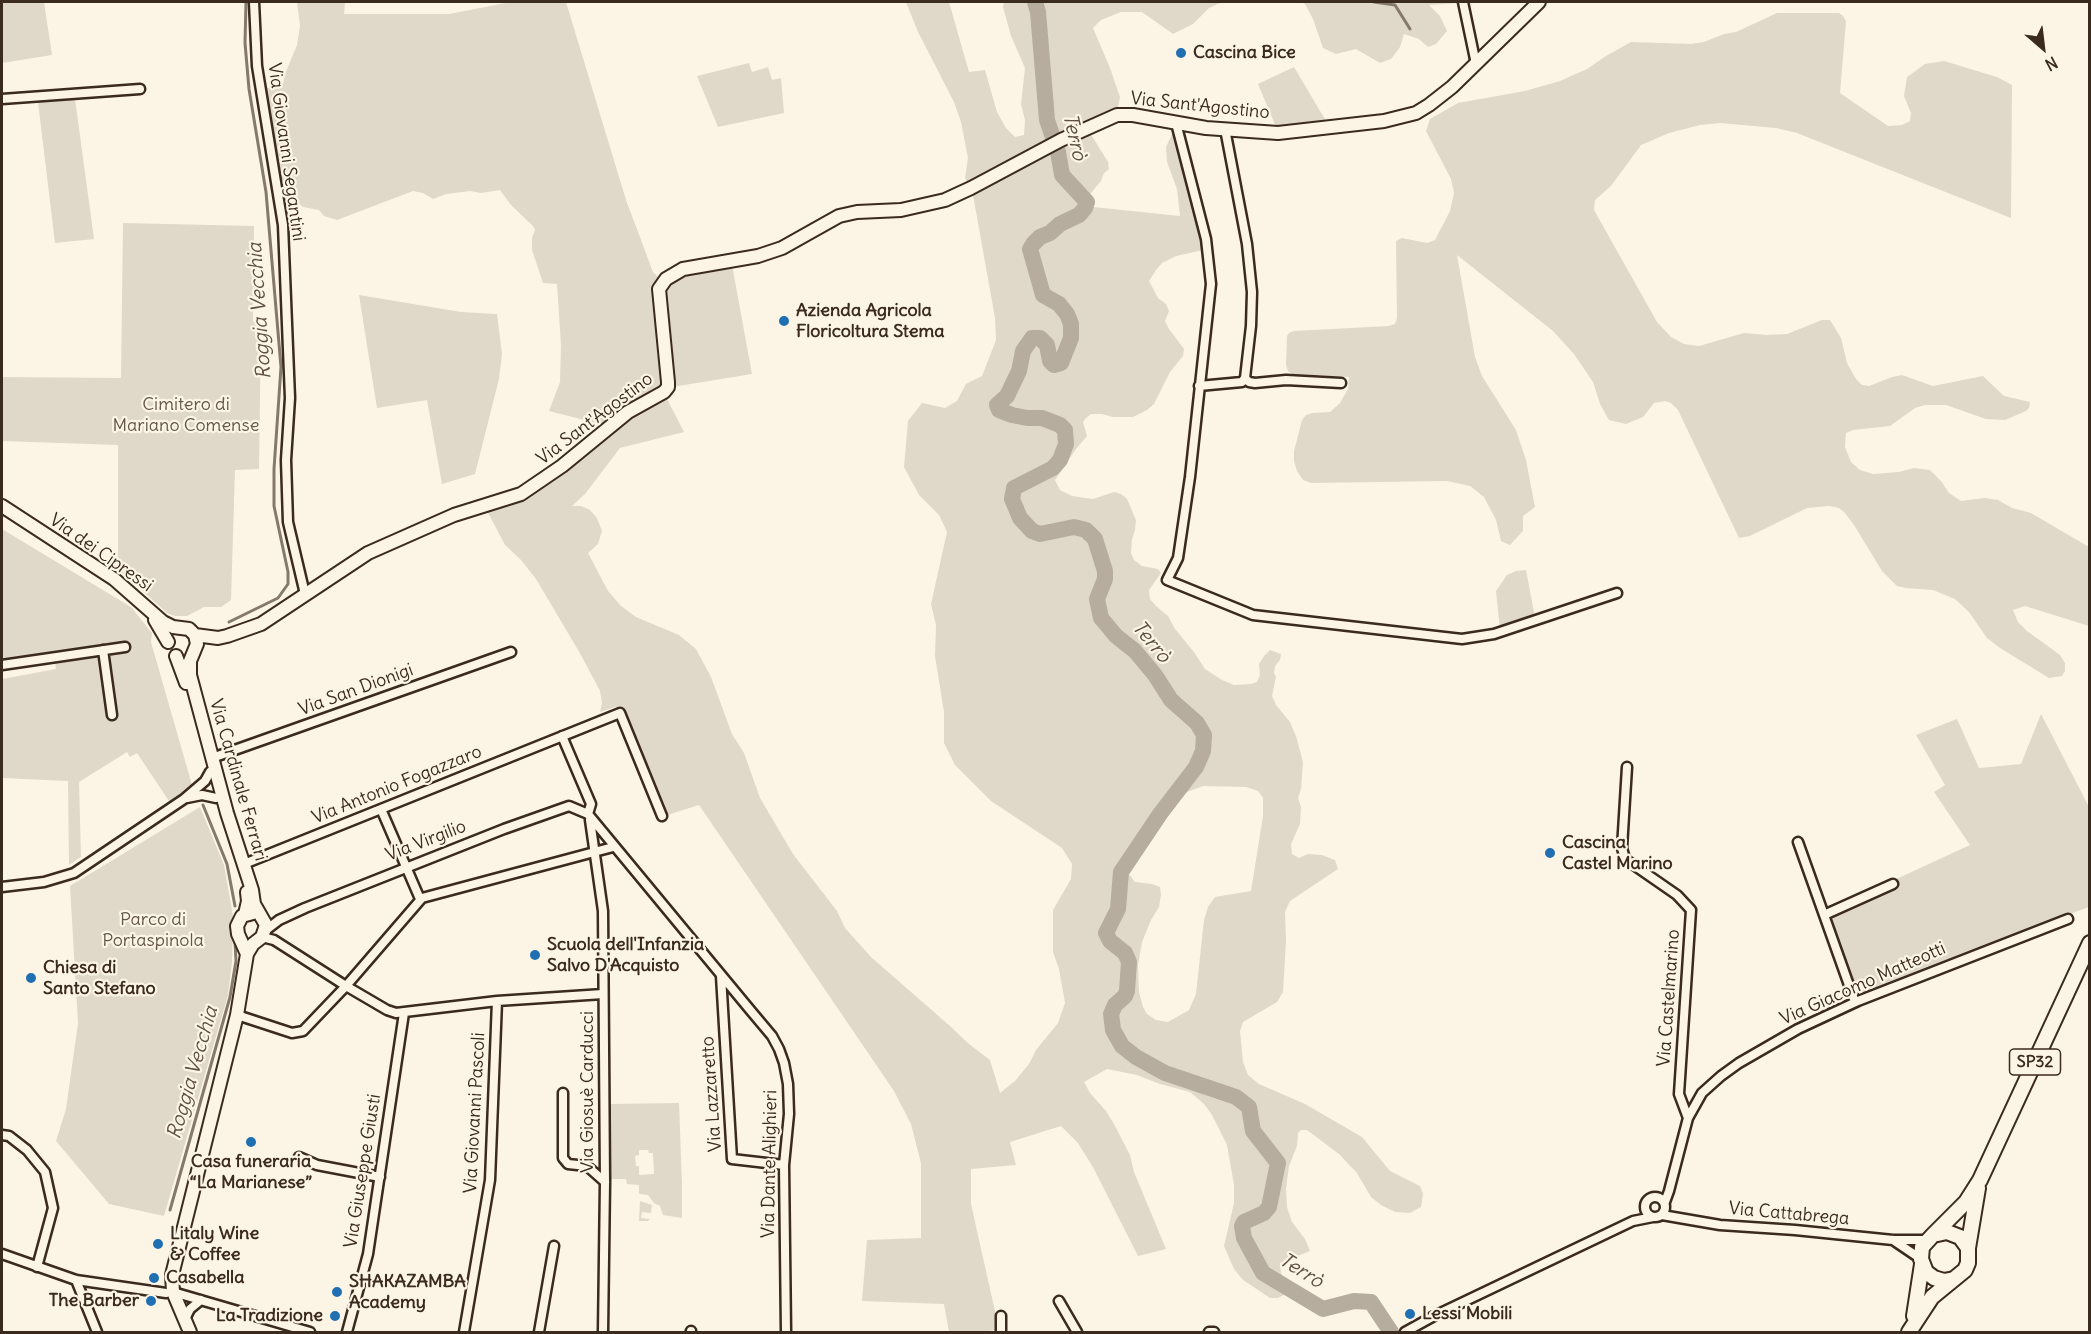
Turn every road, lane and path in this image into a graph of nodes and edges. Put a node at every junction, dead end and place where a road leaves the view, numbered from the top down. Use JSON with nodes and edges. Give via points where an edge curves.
{"nodes":[{"id":1,"x":254,"y":2,"type":"edge"},
{"id":2,"x":1464,"y":2,"type":"edge"},
{"id":3,"x":1539,"y":2,"type":"edge"},
{"id":4,"x":1476,"y":64,"type":"junction"},
{"id":5,"x":140,"y":88,"type":"dead end"},
{"id":6,"x":2,"y":99,"type":"edge"},
{"id":7,"x":1176,"y":123,"type":"junction"},
{"id":8,"x":1225,"y":129,"type":"junction"},
{"id":9,"x":1245,"y":378,"type":"junction"},
{"id":10,"x":1341,"y":383,"type":"dead end"},
{"id":11,"x":1199,"y":386,"type":"junction"},
{"id":12,"x":2,"y":506,"type":"edge"},
{"id":13,"x":2,"y":513,"type":"edge"},
{"id":14,"x":1617,"y":593,"type":"dead end"},
{"id":15,"x":305,"y":594,"type":"junction"},
{"id":16,"x":180,"y":628,"type":"junction"},
{"id":17,"x":168,"y":642,"type":"junction"},
{"id":18,"x":195,"y":645,"type":"junction"},
{"id":19,"x":125,"y":647,"type":"dead end"},
{"id":20,"x":103,"y":650,"type":"junction"},
{"id":21,"x":511,"y":652,"type":"dead end"},
{"id":22,"x":176,"y":656,"type":"junction"},
{"id":23,"x":2,"y":664,"type":"edge"},
{"id":24,"x":112,"y":715,"type":"dead end"},
{"id":25,"x":562,"y":736,"type":"junction"},
{"id":26,"x":212,"y":758,"type":"junction"},
{"id":27,"x":1627,"y":767,"type":"dead end"},
{"id":28,"x":210,"y":772,"type":"junction"},
{"id":29,"x":216,"y":798,"type":"junction"},
{"id":30,"x":184,"y":799,"type":"junction"},
{"id":31,"x":381,"y":809,"type":"junction"},
{"id":32,"x":589,"y":815,"type":"junction"},
{"id":33,"x":662,"y":816,"type":"dead end"},
{"id":34,"x":1798,"y":842,"type":"dead end"},
{"id":35,"x":614,"y":847,"type":"junction"},
{"id":36,"x":596,"y":852,"type":"junction"},
{"id":37,"x":244,"y":864,"type":"junction"},
{"id":38,"x":406,"y":867,"type":"junction"},
{"id":39,"x":1893,"y":884,"type":"dead end"},
{"id":40,"x":2,"y":887,"type":"edge"},
{"id":41,"x":420,"y":899,"type":"junction"},
{"id":42,"x":245,"y":914,"type":"junction"},
{"id":43,"x":1824,"y":915,"type":"junction"},
{"id":44,"x":2068,"y":919,"type":"dead end"},
{"id":45,"x":262,"y":929,"type":"junction"},
{"id":46,"x":242,"y":939,"type":"junction"},
{"id":47,"x":2090,"y":943,"type":"edge"},
{"id":48,"x":248,"y":954,"type":"junction"},
{"id":49,"x":721,"y":975,"type":"junction"},
{"id":50,"x":346,"y":986,"type":"junction"},
{"id":51,"x":603,"y":994,"type":"junction"},
{"id":52,"x":498,"y":1001,"type":"junction"},
{"id":53,"x":1855,"y":1002,"type":"junction"},
{"id":54,"x":404,"y":1013,"type":"junction"},
{"id":55,"x":237,"y":1015,"type":"junction"},
{"id":56,"x":563,"y":1093,"type":"dead end"},
{"id":57,"x":1688,"y":1118,"type":"junction"},
{"id":58,"x":2,"y":1135,"type":"edge"},
{"id":59,"x":299,"y":1157,"type":"dead end"},
{"id":60,"x":784,"y":1165,"type":"junction"},
{"id":61,"x":380,"y":1178,"type":"junction"},
{"id":62,"x":1672,"y":1180,"type":"junction"},
{"id":63,"x":1980,"y":1180,"type":"junction"},
{"id":64,"x":605,"y":1182,"type":"junction"},
{"id":65,"x":1656,"y":1197,"type":"junction"},
{"id":66,"x":1665,"y":1204,"type":"junction"},
{"id":67,"x":1645,"y":1208,"type":"junction"},
{"id":68,"x":1662,"y":1215,"type":"junction"},
{"id":69,"x":1653,"y":1217,"type":"junction"},
{"id":70,"x":1683,"y":1219,"type":"junction"},
{"id":71,"x":1633,"y":1221,"type":"junction"},
{"id":72,"x":1930,"y":1238,"type":"junction"},
{"id":73,"x":1893,"y":1240,"type":"junction"},
{"id":74,"x":554,"y":1246,"type":"dead end"},
{"id":75,"x":1968,"y":1248,"type":"junction"},
{"id":76,"x":2,"y":1254,"type":"edge"},
{"id":77,"x":1921,"y":1262,"type":"junction"},
{"id":78,"x":37,"y":1267,"type":"junction"},
{"id":79,"x":1954,"y":1279,"type":"junction"},
{"id":80,"x":76,"y":1280,"type":"junction"},
{"id":81,"x":169,"y":1292,"type":"junction"},
{"id":82,"x":201,"y":1300,"type":"junction"},
{"id":83,"x":1059,"y":1302,"type":"dead end"},
{"id":84,"x":1001,"y":1316,"type":"dead end"},
{"id":85,"x":184,"y":1326,"type":"edge"},
{"id":86,"x":1910,"y":1329,"type":"edge"},
{"id":87,"x":97,"y":1332,"type":"edge"},
{"id":88,"x":190,"y":1332,"type":"edge"},
{"id":89,"x":310,"y":1332,"type":"edge"},
{"id":90,"x":346,"y":1332,"type":"edge"},
{"id":91,"x":464,"y":1332,"type":"edge"},
{"id":92,"x":539,"y":1332,"type":"edge"},
{"id":93,"x":603,"y":1332,"type":"edge"},
{"id":94,"x":786,"y":1332,"type":"edge"},
{"id":95,"x":1001,"y":1332,"type":"edge"},
{"id":96,"x":1077,"y":1332,"type":"edge"},
{"id":97,"x":1209,"y":1332,"type":"edge"},
{"id":98,"x":1214,"y":1332,"type":"edge"},
{"id":99,"x":1405,"y":1332,"type":"edge"}],
"edges":[{"from":1,"to":15,"type":"street","name":"Via Giovanni Segantini","via":[[257,66],[283,225],[290,398],[288,522]]},
{"from":2,"to":4,"type":"street"},
{"from":3,"to":4,"type":"street","name":"Via Sant'Agostino"},
{"from":4,"to":8,"type":"street","name":"Via Sant'Agostino","via":[[1430,105],[1384,121],[1278,132]]},
{"from":5,"to":6,"type":"street"},
{"from":7,"to":8,"type":"street","name":"Via Sant'Agostino"},
{"from":7,"to":11,"type":"street","via":[[1206,239],[1211,284]]},
{"from":7,"to":15,"type":"street","name":"Via Sant'Agostino","via":[[1117,115],[945,200],[901,210],[839,216],[782,248],[683,269],[666,279],[659,289],[668,382],[664,392],[628,412],[526,491],[454,515],[368,553]]},
{"from":8,"to":9,"type":"street","via":[[1252,291]]},
{"from":9,"to":10,"type":"street","via":[[1255,383]]},
{"from":9,"to":11,"type":"street","via":[[1239,384]]},
{"from":11,"to":14,"type":"street","via":[[1178,558],[1167,580],[1253,615],[1462,639],[1494,634]]},
{"from":12,"to":16,"type":"street","name":"Via dei Cipressi","via":[[114,579],[163,622]]},
{"from":13,"to":17,"type":"street","name":"Via dei Cipressi","via":[[118,587],[151,616]]},
{"from":15,"to":18,"type":"street","name":"Via Sant'Agostino","via":[[261,624]]},
{"from":16,"to":17,"type":"street"},
{"from":16,"to":18,"type":"street","via":[[189,629]]},
{"from":17,"to":22,"type":"street"},
{"from":18,"to":22,"type":"street","via":[[185,657]]},
{"from":18,"to":26,"type":"street","name":"Via Cardinale Ferrari","via":[[190,675]]},
{"from":19,"to":20,"type":"street"},
{"from":20,"to":23,"type":"street"},
{"from":20,"to":24,"type":"street"},
{"from":21,"to":26,"type":"street","name":"Via San Dionigi"},
{"from":22,"to":28,"type":"street","name":"Via Cardinale Ferrari"},
{"from":25,"to":31,"type":"street","name":"Via Antonio Fogazzaro"},
{"from":25,"to":32,"type":"street","via":[[591,804]]},
{"from":25,"to":33,"type":"street","name":"Via Antonio Fogazzaro","via":[[620,713]]},
{"from":26,"to":37,"type":"street","name":"Via Cardinale Ferrari"},
{"from":27,"to":57,"type":"street","name":"Via Castelmarino","via":[[1622,848],[1625,859],[1677,895],[1691,910],[1679,1094]]},
{"from":28,"to":29,"type":"street","name":"Via Cardinale Ferrari"},
{"from":28,"to":30,"type":"street"},
{"from":29,"to":30,"type":"street","via":[[202,795]]},
{"from":29,"to":42,"type":"street","name":"Via Cardinale Ferrari","via":[[248,895]]},
{"from":30,"to":40,"type":"street","via":[[70,875]]},
{"from":31,"to":37,"type":"street","name":"Via Antonio Fogazzaro"},
{"from":31,"to":38,"type":"street"},
{"from":32,"to":35,"type":"street","name":"Via Dante Alighieri"},
{"from":32,"to":36,"type":"street","name":"Via Giosuè Carducci"},
{"from":32,"to":38,"type":"street","name":"Via Virgilio","via":[[569,806]]},
{"from":34,"to":43,"type":"street"},
{"from":35,"to":36,"type":"street"},
{"from":35,"to":49,"type":"street","name":"Via Dante Alighieri"},
{"from":36,"to":41,"type":"street"},
{"from":36,"to":51,"type":"street","name":"Via Giosuè Carducci","via":[[603,911]]},
{"from":37,"to":45,"type":"street","name":"Via Cardinale Ferrari"},
{"from":38,"to":41,"type":"street"},
{"from":38,"to":45,"type":"street","name":"Via Virgilio"},
{"from":39,"to":43,"type":"street"},
{"from":41,"to":50,"type":"street"},
{"from":42,"to":45,"type":"street","via":[[253,913]]},
{"from":42,"to":46,"type":"street","via":[[237,926]]},
{"from":43,"to":53,"type":"street"},
{"from":44,"to":53,"type":"street","name":"Via Giacomo Matteotti"},
{"from":45,"to":46,"type":"street","via":[[249,942]]},
{"from":45,"to":48,"type":"street"},
{"from":45,"to":50,"type":"street"},
{"from":46,"to":48,"type":"street"},
{"from":47,"to":63,"type":"main road","number":"SP32"},
{"from":48,"to":55,"type":"street"},
{"from":49,"to":60,"type":"street","name":"Via Dante Alighieri","via":[[772,1036],[784,1063],[789,1114]]},
{"from":49,"to":60,"type":"street","name":"Via Lazzaretto","via":[[732,1160]]},
{"from":50,"to":54,"type":"street","via":[[387,1010]]},
{"from":50,"to":55,"type":"street","via":[[299,1033]]},
{"from":51,"to":52,"type":"street"},
{"from":51,"to":64,"type":"street","name":"Via Giosuè Carducci"},
{"from":52,"to":54,"type":"street"},
{"from":52,"to":91,"type":"street","name":"Via Giovanni Pascoli","via":[[490,1180]]},
{"from":53,"to":57,"type":"street","name":"Via Giacomo Matteotti","via":[[1739,1062],[1702,1093]]},
{"from":54,"to":61,"type":"street","name":"Via Giuseppe Giusti"},
{"from":55,"to":81,"type":"street"},
{"from":56,"to":64,"type":"street","via":[[563,1158],[568,1164],[587,1166]]},
{"from":57,"to":62,"type":"street","name":"Via Giacomo Matteotti"},
{"from":58,"to":78,"type":"street","via":[[27,1150],[45,1172],[53,1208]]},
{"from":59,"to":61,"type":"street","via":[[317,1165]]},
{"from":60,"to":94,"type":"street","name":"Via Dante Alighieri"},
{"from":61,"to":90,"type":"street","name":"Via Giuseppe Giusti","via":[[368,1254]]},
{"from":62,"to":65,"type":"street","name":"Via Giacomo Matteotti"},
{"from":62,"to":66,"type":"street","name":"Via Giacomo Matteotti"},
{"from":63,"to":72,"type":"main road","number":"SP32","via":[[1966,1202]]},
{"from":63,"to":75,"type":"main road","number":"SP32"},
{"from":64,"to":93,"type":"street","name":"Via Giosuè Carducci"},
{"from":65,"to":66,"type":"street"},
{"from":65,"to":67,"type":"street","via":[[1649,1199]]},
{"from":66,"to":68,"type":"street"},
{"from":66,"to":70,"type":"street","name":"Via Cattabrega"},
{"from":67,"to":69,"type":"street"},
{"from":67,"to":71,"type":"street"},
{"from":68,"to":69,"type":"street"},
{"from":68,"to":70,"type":"street","name":"Via Cattabrega"},
{"from":69,"to":71,"type":"street"},
{"from":70,"to":73,"type":"street","name":"Via Cattabrega"},
{"from":71,"to":99,"type":"street"},
{"from":72,"to":73,"type":"street","name":"Via Cattabrega"},
{"from":72,"to":75,"type":"main road","via":[[1947,1232]]},
{"from":72,"to":77,"type":"main road","via":[[1922,1247]]},
{"from":73,"to":77,"type":"street","name":"Via Cattabrega"},
{"from":74,"to":92,"type":"street"},
{"from":75,"to":79,"type":"main road","via":[[1965,1270]]},
{"from":76,"to":78,"type":"street"},
{"from":77,"to":79,"type":"main road","via":[[1934,1278]]},
{"from":77,"to":86,"type":"main road"},
{"from":78,"to":80,"type":"street"},
{"from":79,"to":86,"type":"main road","via":[[1932,1297]]},
{"from":80,"to":81,"type":"street"},
{"from":80,"to":87,"type":"street"},
{"from":81,"to":82,"type":"street"},
{"from":81,"to":85,"type":"street"},
{"from":82,"to":85,"type":"street","via":[[189,1309]]},
{"from":82,"to":89,"type":"street"},
{"from":83,"to":96,"type":"street"},
{"from":84,"to":95,"type":"street"},
{"from":85,"to":88,"type":"street"},
{"from":97,"to":98,"type":"street"}]}
